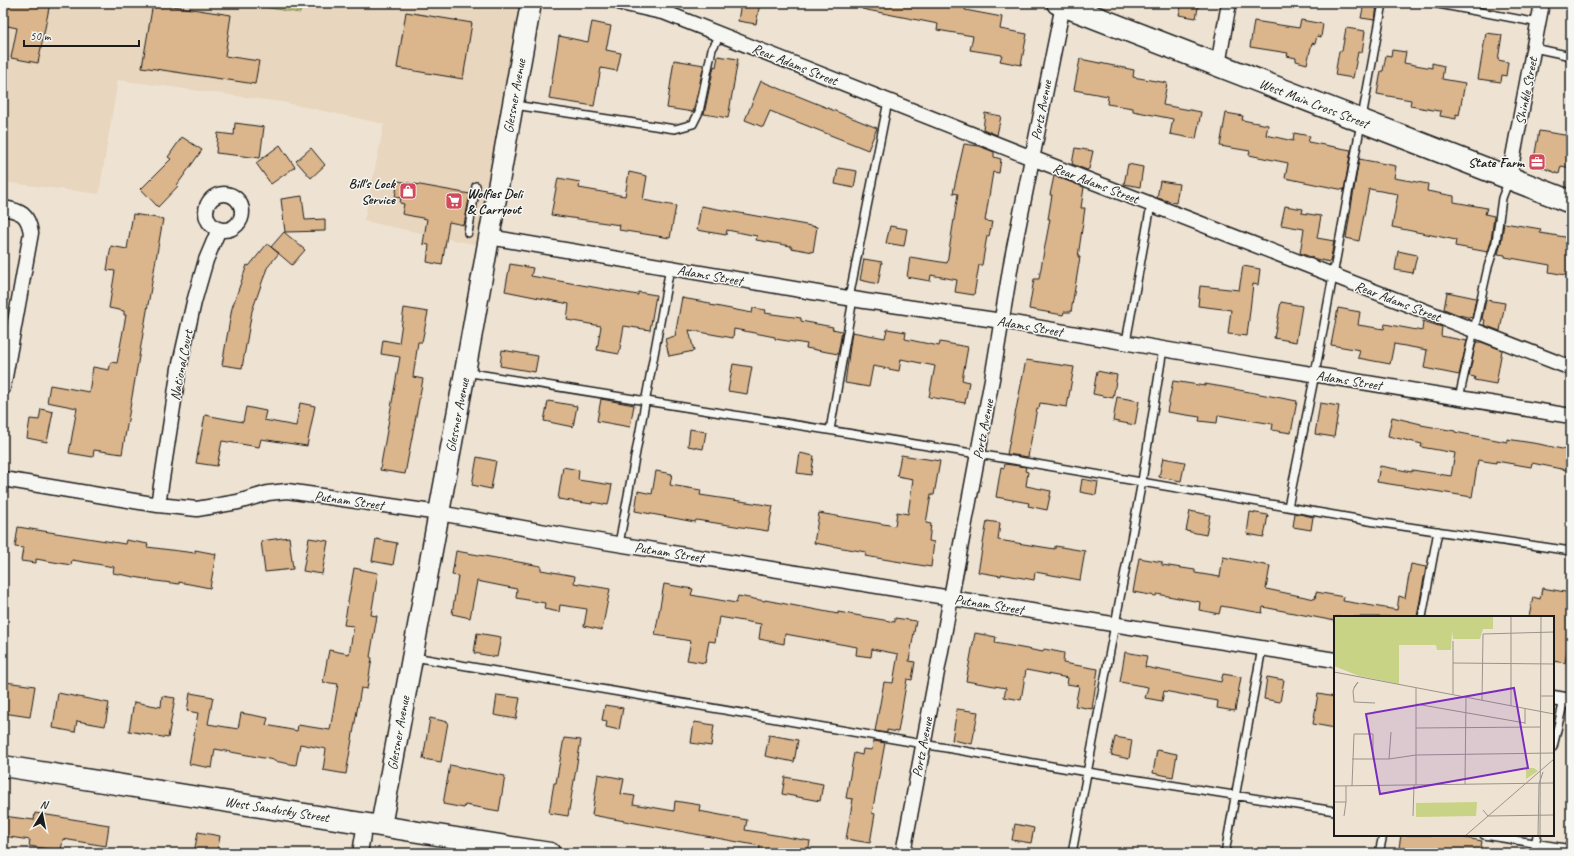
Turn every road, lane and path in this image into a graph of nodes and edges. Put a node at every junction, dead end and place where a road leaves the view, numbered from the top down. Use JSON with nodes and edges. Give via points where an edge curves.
{"nodes":[{"id":1,"x":531,"y":3,"type":"edge"},
{"id":2,"x":621,"y":3,"type":"edge"},
{"id":3,"x":1229,"y":3,"type":"edge"},
{"id":4,"x":1383,"y":3,"type":"edge"},
{"id":5,"x":1433,"y":3,"type":"edge"},
{"id":6,"x":1542,"y":3,"type":"edge"},
{"id":7,"x":1066,"y":5,"type":"edge"},
{"id":8,"x":1539,"y":23,"type":"junction"},
{"id":9,"x":721,"y":34,"type":"junction"},
{"id":10,"x":1534,"y":48,"type":"junction"},
{"id":11,"x":1571,"y":56,"type":"edge"},
{"id":12,"x":1218,"y":65,"type":"junction"},
{"id":13,"x":888,"y":101,"type":"junction"},
{"id":14,"x":512,"y":105,"type":"junction"},
{"id":15,"x":1362,"y":121,"type":"junction"},
{"id":16,"x":1032,"y":158,"type":"junction"},
{"id":17,"x":1509,"y":178,"type":"junction"},
{"id":18,"x":476,"y":186,"type":"dead end"},
{"id":19,"x":1571,"y":202,"type":"edge"},
{"id":20,"x":1151,"y":205,"type":"junction"},
{"id":21,"x":3,"y":208,"type":"edge"},
{"id":22,"x":219,"y":229,"type":"dead end"},
{"id":23,"x":468,"y":233,"type":"dead end"},
{"id":24,"x":489,"y":237,"type":"junction"},
{"id":25,"x":670,"y":268,"type":"junction"},
{"id":26,"x":1333,"y":275,"type":"junction"},
{"id":27,"x":851,"y":299,"type":"junction"},
{"id":28,"x":1002,"y":321,"type":"junction"},
{"id":29,"x":1474,"y":330,"type":"junction"},
{"id":30,"x":1126,"y":342,"type":"junction"},
{"id":31,"x":1163,"y":349,"type":"junction"},
{"id":32,"x":1571,"y":368,"type":"edge"},
{"id":33,"x":465,"y":372,"type":"junction"},
{"id":34,"x":1315,"y":374,"type":"junction"},
{"id":35,"x":3,"y":388,"type":"edge"},
{"id":36,"x":1459,"y":398,"type":"junction"},
{"id":37,"x":644,"y":401,"type":"junction"},
{"id":38,"x":1571,"y":416,"type":"edge"},
{"id":39,"x":830,"y":430,"type":"junction"},
{"id":40,"x":978,"y":454,"type":"junction"},
{"id":41,"x":3,"y":479,"type":"edge"},
{"id":42,"x":1142,"y":482,"type":"junction"},
{"id":43,"x":158,"y":505,"type":"junction"},
{"id":44,"x":1288,"y":507,"type":"junction"},
{"id":45,"x":439,"y":513,"type":"junction"},
{"id":46,"x":1438,"y":531,"type":"junction"},
{"id":47,"x":618,"y":544,"type":"junction"},
{"id":48,"x":1571,"y":551,"type":"edge"},
{"id":49,"x":952,"y":598,"type":"junction"},
{"id":50,"x":1422,"y":616,"type":"edge"},
{"id":51,"x":1114,"y":624,"type":"junction"},
{"id":52,"x":1262,"y":648,"type":"junction"},
{"id":53,"x":412,"y":657,"type":"junction"},
{"id":54,"x":1334,"y":660,"type":"edge"},
{"id":55,"x":1563,"y":699,"type":"edge"},
{"id":56,"x":1554,"y":742,"type":"edge"},
{"id":57,"x":923,"y":743,"type":"junction"},
{"id":58,"x":3,"y":766,"type":"edge"},
{"id":59,"x":1088,"y":772,"type":"junction"},
{"id":60,"x":1235,"y":795,"type":"junction"},
{"id":61,"x":1334,"y":811,"type":"edge"},
{"id":62,"x":373,"y":825,"type":"junction"},
{"id":63,"x":1383,"y":836,"type":"edge"},
{"id":64,"x":1490,"y":836,"type":"edge"},
{"id":65,"x":1537,"y":836,"type":"edge"},
{"id":66,"x":1536,"y":843,"type":"junction"},
{"id":67,"x":1571,"y":849,"type":"edge"},
{"id":68,"x":360,"y":853,"type":"edge"},
{"id":69,"x":550,"y":853,"type":"edge"},
{"id":70,"x":903,"y":853,"type":"edge"},
{"id":71,"x":1072,"y":853,"type":"edge"},
{"id":72,"x":1225,"y":853,"type":"edge"},
{"id":73,"x":1379,"y":853,"type":"edge"},
{"id":74,"x":1534,"y":853,"type":"edge"}],
"edges":[{"from":1,"to":14,"type":"street","name":"Glessner Avenue"},
{"from":2,"to":9,"type":"street","name":"Rear Adams Street","via":[[666,13]]},
{"from":3,"to":12,"type":"street"},
{"from":4,"to":15,"type":"lane"},
{"from":5,"to":8,"type":"lane"},
{"from":6,"to":8,"type":"street","name":"Shinkle Street"},
{"from":7,"to":12,"type":"highway","name":"West Main Cross Street"},
{"from":7,"to":16,"type":"street","name":"Portz Avenue"},
{"from":8,"to":10,"type":"street","name":"Shinkle Street"},
{"from":9,"to":13,"type":"street","name":"Rear Adams Street"},
{"from":9,"to":14,"type":"lane","via":[[712,49],[699,112],[693,124],[675,129]]},
{"from":10,"to":11,"type":"lane"},
{"from":10,"to":17,"type":"street","name":"Shinkle Street"},
{"from":12,"to":15,"type":"highway","name":"West Main Cross Street"},
{"from":13,"to":16,"type":"street","name":"Rear Adams Street"},
{"from":13,"to":27,"type":"lane"},
{"from":14,"to":24,"type":"street","name":"Glessner Avenue"},
{"from":15,"to":17,"type":"highway","name":"West Main Cross Street"},
{"from":15,"to":26,"type":"lane"},
{"from":16,"to":20,"type":"street","name":"Rear Adams Street"},
{"from":16,"to":28,"type":"street","name":"Portz Avenue"},
{"from":17,"to":19,"type":"highway","name":"West Main Cross Street"},
{"from":17,"to":29,"type":"lane","via":[[1502,198],[1496,242]]},
{"from":18,"to":23,"type":"lane"},
{"from":20,"to":26,"type":"street","name":"Rear Adams Street"},
{"from":20,"to":30,"type":"lane"},
{"from":21,"to":35,"type":"street","via":[[22,213],[29,222],[31,233]]},
{"from":22,"to":43,"type":"street","name":"National Court","via":[[206,260],[179,368]]},
{"from":24,"to":25,"type":"street","name":"Adams Street"},
{"from":24,"to":33,"type":"street","name":"Glessner Avenue"},
{"from":25,"to":27,"type":"street","name":"Adams Street"},
{"from":25,"to":37,"type":"lane"},
{"from":26,"to":29,"type":"street","name":"Rear Adams Street"},
{"from":26,"to":34,"type":"lane"},
{"from":27,"to":28,"type":"street","name":"Adams Street"},
{"from":27,"to":39,"type":"lane"},
{"from":28,"to":30,"type":"street","name":"Adams Street"},
{"from":28,"to":40,"type":"street","name":"Portz Avenue"},
{"from":29,"to":32,"type":"street","name":"Rear Adams Street"},
{"from":29,"to":36,"type":"lane"},
{"from":30,"to":31,"type":"street","name":"Adams Street"},
{"from":31,"to":34,"type":"street","name":"Adams Street"},
{"from":31,"to":42,"type":"lane"},
{"from":33,"to":37,"type":"lane"},
{"from":33,"to":45,"type":"street","name":"Glessner Avenue"},
{"from":34,"to":36,"type":"street","name":"Adams Street"},
{"from":34,"to":44,"type":"lane"},
{"from":36,"to":38,"type":"street","name":"Adams Street"},
{"from":37,"to":39,"type":"lane"},
{"from":37,"to":47,"type":"lane"},
{"from":39,"to":40,"type":"lane"},
{"from":40,"to":42,"type":"lane"},
{"from":40,"to":49,"type":"street","name":"Portz Avenue"},
{"from":41,"to":43,"type":"street","name":"Putnam Street"},
{"from":42,"to":44,"type":"lane"},
{"from":42,"to":51,"type":"lane"},
{"from":43,"to":45,"type":"street","name":"Putnam Street","via":[[209,508],[268,493],[287,491]]},
{"from":44,"to":46,"type":"lane"},
{"from":45,"to":47,"type":"street","name":"Putnam Street"},
{"from":45,"to":53,"type":"street","name":"Glessner Avenue"},
{"from":46,"to":48,"type":"lane"},
{"from":46,"to":50,"type":"lane"},
{"from":47,"to":49,"type":"street","name":"Putnam Street"},
{"from":49,"to":51,"type":"street","name":"Putnam Street"},
{"from":49,"to":57,"type":"street","name":"Portz Avenue"},
{"from":51,"to":52,"type":"street","name":"Putnam Street"},
{"from":51,"to":59,"type":"lane"},
{"from":52,"to":54,"type":"street","name":"Putnam Street"},
{"from":52,"to":60,"type":"lane"},
{"from":53,"to":57,"type":"lane"},
{"from":53,"to":62,"type":"street","name":"Glessner Avenue"},
{"from":55,"to":56,"type":"lane"},
{"from":57,"to":59,"type":"lane"},
{"from":57,"to":70,"type":"street","name":"Portz Avenue"},
{"from":58,"to":62,"type":"street","name":"West Sandusky Street"},
{"from":59,"to":60,"type":"lane"},
{"from":59,"to":71,"type":"lane"},
{"from":60,"to":61,"type":"lane"},
{"from":60,"to":72,"type":"lane"},
{"from":62,"to":68,"type":"street","name":"Glessner Avenue"},
{"from":62,"to":69,"type":"street","name":"West Sandusky Street"},
{"from":63,"to":73,"type":"lane"},
{"from":64,"to":66,"type":"lane"},
{"from":65,"to":66,"type":"lane"},
{"from":66,"to":67,"type":"lane"},
{"from":66,"to":74,"type":"lane"}]}
